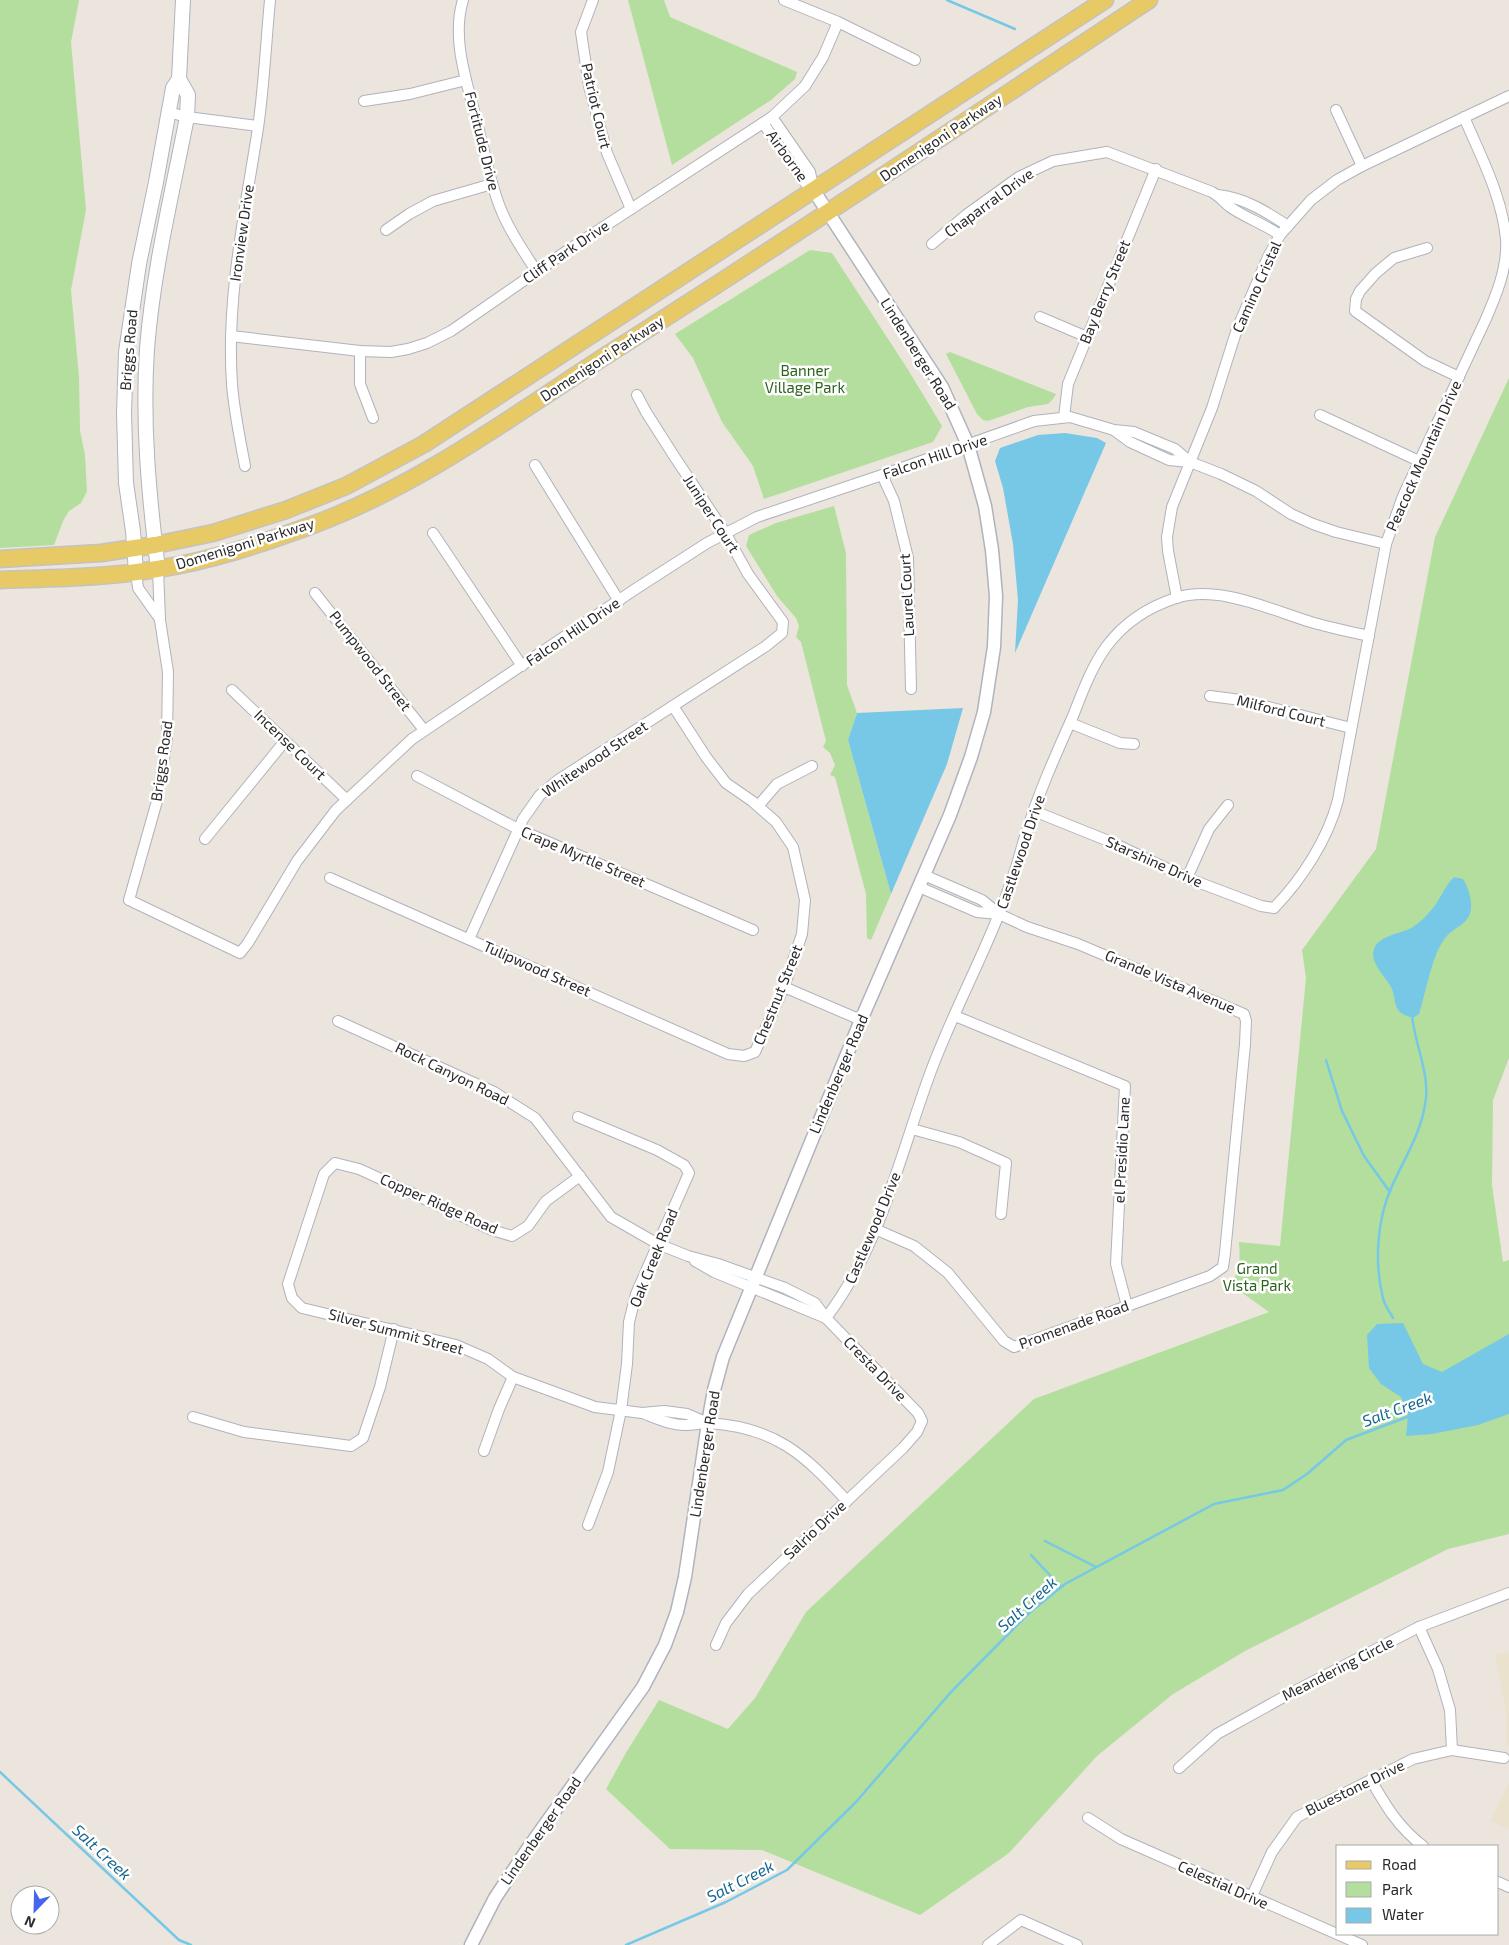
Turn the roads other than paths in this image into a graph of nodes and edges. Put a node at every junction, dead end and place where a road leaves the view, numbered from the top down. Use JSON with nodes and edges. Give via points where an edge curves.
{"nodes":[{"id":1,"x":182,"y":0,"type":"edge"},
{"id":2,"x":270,"y":0,"type":"edge"},
{"id":3,"x":463,"y":0,"type":"edge"},
{"id":4,"x":593,"y":0,"type":"edge"},
{"id":5,"x":784,"y":0,"type":"edge"},
{"id":6,"x":1105,"y":0,"type":"edge"},
{"id":7,"x":1149,"y":0,"type":"edge"},
{"id":8,"x":838,"y":22,"type":"junction"},
{"id":9,"x":915,"y":60,"type":"dead end"},
{"id":10,"x":180,"y":79,"type":"junction"},
{"id":11,"x":466,"y":80,"type":"junction"},
{"id":12,"x":1509,"y":96,"type":"edge"},
{"id":13,"x":364,"y":101,"type":"dead end"},
{"id":14,"x":1336,"y":110,"type":"dead end"},
{"id":15,"x":168,"y":112,"type":"junction"},
{"id":16,"x":187,"y":117,"type":"junction"},
{"id":17,"x":1464,"y":117,"type":"junction"},
{"id":18,"x":768,"y":120,"type":"junction"},
{"id":19,"x":258,"y":126,"type":"junction"},
{"id":20,"x":1362,"y":166,"type":"junction"},
{"id":21,"x":1156,"y":170,"type":"junction"},
{"id":22,"x":492,"y":184,"type":"junction"},
{"id":23,"x":814,"y":191,"type":"junction"},
{"id":24,"x":1218,"y":195,"type":"junction"},
{"id":25,"x":631,"y":209,"type":"junction"},
{"id":26,"x":828,"y":214,"type":"junction"},
{"id":27,"x":1288,"y":226,"type":"junction"},
{"id":28,"x":386,"y":230,"type":"dead end"},
{"id":29,"x":1280,"y":235,"type":"junction"},
{"id":30,"x":1508,"y":241,"type":"edge"},
{"id":31,"x":932,"y":244,"type":"dead end"},
{"id":32,"x":1427,"y":248,"type":"dead end"},
{"id":33,"x":537,"y":272,"type":"junction"},
{"id":34,"x":1040,"y":317,"type":"dead end"},
{"id":35,"x":231,"y":336,"type":"junction"},
{"id":36,"x":1087,"y":337,"type":"junction"},
{"id":37,"x":360,"y":351,"type":"junction"},
{"id":38,"x":1459,"y":377,"type":"junction"},
{"id":39,"x":637,"y":395,"type":"dead end"},
{"id":40,"x":1320,"y":415,"type":"dead end"},
{"id":41,"x":373,"y":418,"type":"dead end"},
{"id":42,"x":1064,"y":418,"type":"junction"},
{"id":43,"x":968,"y":445,"type":"junction"},
{"id":44,"x":1419,"y":461,"type":"junction"},
{"id":45,"x":1190,"y":462,"type":"junction"},
{"id":46,"x":536,"y":465,"type":"dead end"},
{"id":47,"x":245,"y":466,"type":"dead end"},
{"id":48,"x":882,"y":475,"type":"junction"},
{"id":49,"x":433,"y":533,"type":"dead end"},
{"id":50,"x":726,"y":534,"type":"junction"},
{"id":51,"x":1386,"y":544,"type":"junction"},
{"id":52,"x":155,"y":546,"type":"junction"},
{"id":53,"x":135,"y":549,"type":"junction"},
{"id":54,"x":0,"y":558,"type":"edge"},
{"id":55,"x":158,"y":569,"type":"junction"},
{"id":56,"x":136,"y":572,"type":"junction"},
{"id":57,"x":0,"y":580,"type":"edge"},
{"id":58,"x":315,"y":593,"type":"dead end"},
{"id":59,"x":1177,"y":598,"type":"junction"},
{"id":60,"x":619,"y":601,"type":"junction"},
{"id":61,"x":160,"y":620,"type":"junction"},
{"id":62,"x":782,"y":633,"type":"joint"},
{"id":63,"x":1369,"y":636,"type":"junction"},
{"id":64,"x":522,"y":666,"type":"junction"},
{"id":65,"x":911,"y":689,"type":"dead end"},
{"id":66,"x":232,"y":690,"type":"dead end"},
{"id":67,"x":1210,"y":696,"type":"dead end"},
{"id":68,"x":673,"y":706,"type":"junction"},
{"id":69,"x":1070,"y":723,"type":"junction"},
{"id":70,"x":1351,"y":728,"type":"junction"},
{"id":71,"x":424,"y":730,"type":"junction"},
{"id":72,"x":285,"y":741,"type":"junction"},
{"id":73,"x":1134,"y":744,"type":"dead end"},
{"id":74,"x":812,"y":766,"type":"dead end"},
{"id":75,"x":418,"y":776,"type":"dead end"},
{"id":76,"x":347,"y":800,"type":"junction"},
{"id":77,"x":1228,"y":805,"type":"dead end"},
{"id":78,"x":758,"y":806,"type":"junction"},
{"id":79,"x":1034,"y":811,"type":"junction"},
{"id":80,"x":518,"y":829,"type":"junction"},
{"id":81,"x":205,"y":839,"type":"dead end"},
{"id":82,"x":924,"y":875,"type":"junction"},
{"id":83,"x":330,"y":878,"type":"dead end"},
{"id":84,"x":1187,"y":878,"type":"junction"},
{"id":85,"x":919,"y":888,"type":"junction"},
{"id":86,"x":129,"y":900,"type":"joint"},
{"id":87,"x":1274,"y":908,"type":"joint"},
{"id":88,"x":999,"y":914,"type":"junction"},
{"id":89,"x":753,"y":930,"type":"dead end"},
{"id":90,"x":469,"y":938,"type":"junction"},
{"id":91,"x":784,"y":987,"type":"junction"},
{"id":92,"x":955,"y":1016,"type":"junction"},
{"id":93,"x":861,"y":1020,"type":"junction"},
{"id":94,"x":338,"y":1021,"type":"dead end"},
{"id":95,"x":744,"y":1056,"type":"joint"},
{"id":96,"x":578,"y":1117,"type":"dead end"},
{"id":97,"x":912,"y":1129,"type":"junction"},
{"id":98,"x":580,"y":1176,"type":"junction"},
{"id":99,"x":1001,"y":1214,"type":"dead end"},
{"id":100,"x":875,"y":1229,"type":"junction"},
{"id":101,"x":658,"y":1244,"type":"junction"},
{"id":102,"x":1223,"y":1267,"type":"joint"},
{"id":103,"x":753,"y":1281,"type":"junction"},
{"id":104,"x":292,"y":1298,"type":"joint"},
{"id":105,"x":1127,"y":1306,"type":"junction"},
{"id":106,"x":826,"y":1318,"type":"junction"},
{"id":107,"x":394,"y":1329,"type":"junction"},
{"id":108,"x":513,"y":1377,"type":"junction"},
{"id":109,"x":621,"y":1410,"type":"junction"},
{"id":110,"x":193,"y":1417,"type":"dead end"},
{"id":111,"x":922,"y":1422,"type":"joint"},
{"id":112,"x":708,"y":1423,"type":"junction"},
{"id":113,"x":484,"y":1451,"type":"dead end"},
{"id":114,"x":847,"y":1500,"type":"junction"},
{"id":115,"x":588,"y":1526,"type":"dead end"},
{"id":116,"x":1509,"y":1593,"type":"edge"},
{"id":117,"x":1419,"y":1627,"type":"junction"},
{"id":118,"x":716,"y":1646,"type":"dead end"},
{"id":119,"x":1452,"y":1750,"type":"junction"},
{"id":120,"x":1504,"y":1758,"type":"dead end"},
{"id":121,"x":1179,"y":1768,"type":"dead end"},
{"id":122,"x":1371,"y":1780,"type":"junction"},
{"id":123,"x":1088,"y":1818,"type":"dead end"},
{"id":124,"x":1422,"y":1845,"type":"edge"},
{"id":125,"x":1251,"y":1898,"type":"junction"},
{"id":126,"x":1340,"y":1941,"type":"edge"},
{"id":127,"x":471,"y":1945,"type":"edge"},
{"id":128,"x":988,"y":1945,"type":"edge"},
{"id":129,"x":1077,"y":1945,"type":"edge"},
{"id":130,"x":1362,"y":1945,"type":"edge"}],
"edges":[{"from":1,"to":10,"type":"main road","name":"Briggs Road"},
{"from":2,"to":19,"type":"street","name":"Ironview Drive"},
{"from":3,"to":11,"type":"street","name":"Fortitude Drive","via":[[459,27]]},
{"from":4,"to":25,"type":"street","name":"Patriot Court","via":[[581,32],[589,86],[607,153]]},
{"from":5,"to":8,"type":"street"},
{"from":6,"to":23,"type":"main road","name":"Domenigoni Parkway"},
{"from":7,"to":26,"type":"main road","name":"Domenigoni Parkway"},
{"from":8,"to":9,"type":"street"},
{"from":8,"to":18,"type":"street","name":"Cliff Park Drive","via":[[823,57],[805,86]]},
{"from":10,"to":15,"type":"main road","name":"Briggs Road","via":[[173,88]]},
{"from":10,"to":16,"type":"main road","name":"Briggs Road","via":[[188,95]]},
{"from":11,"to":13,"type":"street"},
{"from":11,"to":22,"type":"street","name":"Fortitude Drive"},
{"from":12,"to":17,"type":"street","name":"Camino Cristal"},
{"from":14,"to":20,"type":"street"},
{"from":15,"to":16,"type":"street"},
{"from":15,"to":53,"type":"main road","name":"Briggs Road","via":[[138,264],[126,352],[126,483]]},
{"from":16,"to":19,"type":"street"},
{"from":16,"to":52,"type":"main road","name":"Briggs Road","via":[[155,280],[147,349],[146,449]]},
{"from":17,"to":20,"type":"street","name":"Camino Cristal"},
{"from":17,"to":30,"type":"street","name":"Peacock Mountain Drive","via":[[1496,189]]},
{"from":18,"to":23,"type":"street","name":"Airborne","via":[[801,178]]},
{"from":18,"to":25,"type":"street","name":"Cliff Park Drive"},
{"from":19,"to":35,"type":"street","name":"Ironview Drive","via":[[238,245]]},
{"from":20,"to":27,"type":"street","name":"Camino Cristal","via":[[1324,189]]},
{"from":21,"to":24,"type":"street","name":"Chaparral Drive"},
{"from":21,"to":31,"type":"street","name":"Chaparral Drive","via":[[1107,152],[1052,160],[1019,178],[966,215]]},
{"from":21,"to":36,"type":"street","name":"Bay Berry Street"},
{"from":22,"to":28,"type":"street","via":[[433,201]]},
{"from":22,"to":33,"type":"street","name":"Fortitude Drive","via":[[512,233]]},
{"from":23,"to":26,"type":"street","name":"Lindenberger Road"},
{"from":23,"to":52,"type":"main road","name":"Domenigoni Parkway","via":[[424,444],[355,482],[286,510],[213,533]]},
{"from":24,"to":27,"type":"street","name":"Chaparral Drive","via":[[1234,197]]},
{"from":24,"to":29,"type":"street","name":"Chaparral Drive","via":[[1230,207]]},
{"from":25,"to":33,"type":"street","name":"Cliff Park Drive"},
{"from":26,"to":43,"type":"street","name":"Lindenberger Road","via":[[942,387]]},
{"from":26,"to":55,"type":"main road","name":"Domenigoni Parkway","via":[[462,449],[398,486],[296,531],[227,553]]},
{"from":27,"to":29,"type":"street","name":"Camino Cristal"},
{"from":29,"to":45,"type":"street","name":"Camino Cristal","via":[[1237,329],[1212,408]]},
{"from":30,"to":38,"type":"street","name":"Peacock Mountain Drive","via":[[1496,294]]},
{"from":32,"to":38,"type":"street","via":[[1394,258],[1360,291],[1355,310],[1425,361]]},
{"from":33,"to":37,"type":"street","name":"Cliff Park Drive","via":[[451,331],[427,343],[390,352]]},
{"from":34,"to":36,"type":"street"},
{"from":35,"to":37,"type":"street","name":"Cliff Park Drive"},
{"from":35,"to":47,"type":"street","name":"Ironview Drive","via":[[232,383]]},
{"from":36,"to":42,"type":"street","name":"Bay Berry Street","via":[[1068,384]]},
{"from":37,"to":41,"type":"street","via":[[360,384]]},
{"from":38,"to":44,"type":"street","name":"Peacock Mountain Drive"},
{"from":39,"to":50,"type":"street","name":"Juniper Court"},
{"from":40,"to":44,"type":"street"},
{"from":42,"to":43,"type":"street","name":"Falcon Hill Drive","via":[[1034,421]]},
{"from":42,"to":45,"type":"street","name":"Falcon Hill Drive","via":[[1114,430],[1130,442],[1169,460]]},
{"from":43,"to":48,"type":"street","name":"Falcon Hill Drive"},
{"from":43,"to":82,"type":"street","name":"Lindenberger Road","via":[[985,506],[992,550],[996,596],[994,647],[984,712],[971,756]]},
{"from":44,"to":51,"type":"street","name":"Peacock Mountain Drive"},
{"from":45,"to":51,"type":"street","name":"Falcon Hill Drive","via":[[1256,491],[1313,524]]},
{"from":45,"to":59,"type":"street","name":"Camino Cristal","via":[[1172,507],[1167,537]]},
{"from":46,"to":60,"type":"street"},
{"from":48,"to":50,"type":"street","name":"Falcon Hill Drive","via":[[758,517]]},
{"from":48,"to":65,"type":"street","name":"Laurel Court","via":[[894,502],[908,558]]},
{"from":49,"to":64,"type":"street"},
{"from":50,"to":60,"type":"street","name":"Falcon Hill Drive"},
{"from":50,"to":62,"type":"street","name":"Juniper Court","via":[[748,574],[782,622]]},
{"from":51,"to":63,"type":"street","name":"Peacock Mountain Drive"},
{"from":52,"to":53,"type":"main road","name":"Domenigoni Parkway"},
{"from":52,"to":55,"type":"main road","name":"Briggs Road"},
{"from":53,"to":54,"type":"main road","name":"Domenigoni Parkway","via":[[73,556]]},
{"from":53,"to":56,"type":"main road","name":"Briggs Road"},
{"from":55,"to":56,"type":"main road","name":"Domenigoni Parkway"},
{"from":55,"to":61,"type":"street","name":"Briggs Road"},
{"from":56,"to":57,"type":"main road","name":"Domenigoni Parkway"},
{"from":56,"to":61,"type":"street","name":"Briggs Road","via":[[138,588]]},
{"from":58,"to":71,"type":"street","name":"Pumpwood Street"},
{"from":59,"to":63,"type":"street","name":"Castlewood Drive","via":[[1195,595],[1250,602],[1314,623]]},
{"from":59,"to":69,"type":"street","name":"Castlewood Drive","via":[[1139,615],[1111,640],[1095,665]]},
{"from":60,"to":64,"type":"street","name":"Falcon Hill Drive"},
{"from":61,"to":86,"type":"street","name":"Briggs Road","via":[[168,672],[167,746],[157,801]]},
{"from":62,"to":68,"type":"street","name":"Whitewood Street"},
{"from":63,"to":70,"type":"street","name":"Peacock Mountain Drive"},
{"from":64,"to":71,"type":"street","name":"Falcon Hill Drive"},
{"from":66,"to":72,"type":"street","name":"Incense Court"},
{"from":67,"to":70,"type":"street","name":"Milford Court","via":[[1241,700]]},
{"from":68,"to":78,"type":"street","name":"Chestnut Street","via":[[726,783]]},
{"from":68,"to":80,"type":"street","name":"Whitewood Street","via":[[558,780],[531,806]]},
{"from":69,"to":73,"type":"street","via":[[1120,743]]},
{"from":69,"to":79,"type":"street","name":"Castlewood Drive"},
{"from":70,"to":87,"type":"street","name":"Peacock Mountain Drive","via":[[1338,800],[1329,828],[1286,896]]},
{"from":71,"to":76,"type":"street","name":"Falcon Hill Drive"},
{"from":72,"to":76,"type":"street","name":"Incense Court"},
{"from":72,"to":81,"type":"street"},
{"from":74,"to":78,"type":"street","via":[[777,784]]},
{"from":75,"to":80,"type":"street","name":"Crape Myrtle Street"},
{"from":76,"to":86,"type":"street","name":"Falcon Hill Drive","via":[[297,860],[240,952]]},
{"from":77,"to":84,"type":"street","via":[[1209,829]]},
{"from":78,"to":91,"type":"street","name":"Chestnut Street","via":[[776,822],[793,847],[805,900],[802,934]]},
{"from":79,"to":84,"type":"street","name":"Starshine Drive"},
{"from":79,"to":88,"type":"street","name":"Castlewood Drive"},
{"from":80,"to":89,"type":"street","name":"Crape Myrtle Street"},
{"from":80,"to":90,"type":"street","name":"Whitewood Street"},
{"from":82,"to":85,"type":"street","name":"Lindenberger Road"},
{"from":82,"to":88,"type":"street","name":"Grande Vista Avenue","via":[[982,900]]},
{"from":83,"to":90,"type":"street","name":"Tulipwood Street"},
{"from":84,"to":87,"type":"street","name":"Starshine Drive"},
{"from":85,"to":88,"type":"street","name":"Grande Vista Avenue","via":[[977,912]]},
{"from":85,"to":93,"type":"street","name":"Lindenberger Road"},
{"from":88,"to":92,"type":"street","name":"Castlewood Drive"},
{"from":88,"to":102,"type":"street","name":"Grande Vista Avenue","via":[[1105,954],[1244,1014],[1245,1044]]},
{"from":90,"to":95,"type":"street","name":"Tulipwood Street","via":[[728,1054]]},
{"from":91,"to":93,"type":"street"},
{"from":91,"to":95,"type":"street","name":"Chestnut Street","via":[[755,1052]]},
{"from":92,"to":97,"type":"street","name":"Castlewood Drive","via":[[932,1068]]},
{"from":92,"to":105,"type":"street","name":"el Presidio Lane","via":[[1126,1086],[1116,1264]]},
{"from":93,"to":103,"type":"street","name":"Lindenberger Road"},
{"from":94,"to":98,"type":"street","name":"Rock Canyon Road","via":[[494,1092],[535,1118]]},
{"from":96,"to":101,"type":"street","name":"Oak Creek Road","via":[[684,1164],[689,1173]]},
{"from":97,"to":99,"type":"street","via":[[959,1142],[1006,1163]]},
{"from":97,"to":100,"type":"street","name":"Castlewood Drive"},
{"from":98,"to":101,"type":"street","name":"Rock Canyon Road","via":[[611,1217]]},
{"from":98,"to":104,"type":"street","name":"Copper Ridge Road","via":[[546,1201],[528,1226],[512,1236],[492,1230],[359,1169],[335,1163],[324,1174],[288,1284]]},
{"from":100,"to":105,"type":"street","name":"Promenade Road","via":[[914,1246],[948,1273],[1004,1341],[1014,1348]]},
{"from":100,"to":106,"type":"street","name":"Castlewood Drive","via":[[853,1280]]},
{"from":101,"to":103,"type":"street","name":"Rock Canyon Road","via":[[688,1256],[714,1272]]},
{"from":101,"to":109,"type":"street","name":"Oak Creek Road","via":[[636,1294],[629,1322]]},
{"from":102,"to":105,"type":"street","name":"Promenade Road","via":[[1210,1276]]},
{"from":103,"to":106,"type":"street","name":"Cresta Drive","via":[[809,1313]]},
{"from":103,"to":112,"type":"street","name":"Lindenberger Road","via":[[723,1357]]},
{"from":104,"to":107,"type":"street","name":"Silver Summit Street","via":[[302,1308]]},
{"from":106,"to":111,"type":"street","name":"Cresta Drive","via":[[918,1413]]},
{"from":107,"to":108,"type":"street","name":"Silver Summit Street","via":[[456,1345],[488,1359]]},
{"from":107,"to":110,"type":"street","via":[[363,1438],[351,1446],[244,1432]]},
{"from":108,"to":109,"type":"street","name":"Silver Summit Street","via":[[595,1407]]},
{"from":108,"to":113,"type":"street"},
{"from":109,"to":112,"type":"street","name":"Silver Summit Street","via":[[687,1414]]},
{"from":109,"to":115,"type":"street","name":"Oak Creek Road","via":[[608,1472]]},
{"from":111,"to":114,"type":"street","name":"Salrio Drive","via":[[903,1448]]},
{"from":112,"to":114,"type":"street","name":"Silver Summit Street","via":[[760,1433],[787,1445],[813,1464]]},
{"from":112,"to":127,"type":"street","name":"Lindenberger Road","via":[[685,1578],[661,1653],[643,1687],[495,1898]]},
{"from":114,"to":118,"type":"street","name":"Salrio Drive","via":[[748,1594],[726,1623]]},
{"from":116,"to":117,"type":"street","name":"Meandering Circle"},
{"from":117,"to":119,"type":"street","via":[[1438,1669],[1450,1710]]},
{"from":117,"to":121,"type":"street","name":"Meandering Circle","via":[[1217,1734]]},
{"from":119,"to":120,"type":"street","name":"Bluestone Drive"},
{"from":119,"to":122,"type":"street","name":"Bluestone Drive","via":[[1413,1759]]},
{"from":122,"to":124,"type":"street","via":[[1394,1819]]},
{"from":122,"to":125,"type":"street","name":"Bluestone Drive","via":[[1297,1817],[1272,1852]]},
{"from":123,"to":125,"type":"street","name":"Celestial Drive","via":[[1121,1840]]},
{"from":125,"to":126,"type":"street","name":"Celestial Drive"},
{"from":126,"to":130,"type":"street","name":"Celestial Drive"},
{"from":128,"to":129,"type":"street","via":[[1021,1920]]}]}
